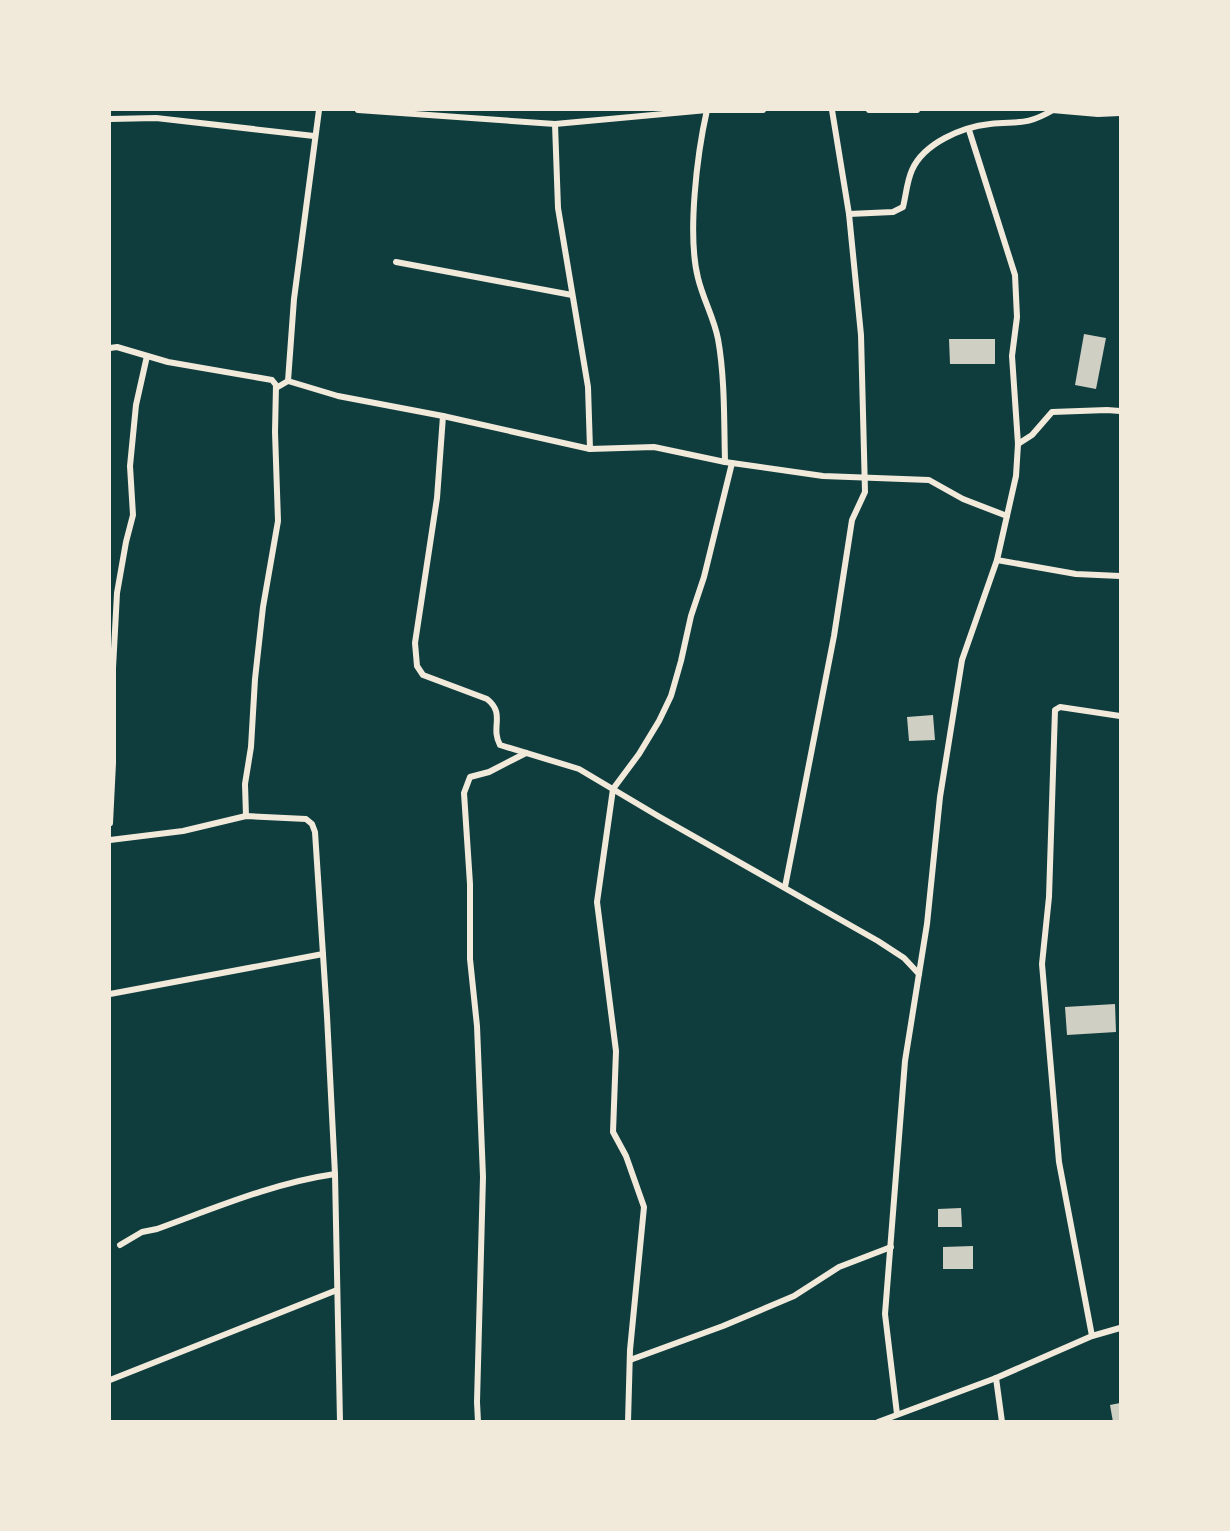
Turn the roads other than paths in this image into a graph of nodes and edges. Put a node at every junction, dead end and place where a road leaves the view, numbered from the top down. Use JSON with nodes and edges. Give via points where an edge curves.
{"nodes":[{"id":1,"x":319,"y":110,"type":"edge"},
{"id":2,"x":358,"y":110,"type":"edge"},
{"id":3,"x":707,"y":110,"type":"edge"},
{"id":4,"x":763,"y":110,"type":"edge"},
{"id":5,"x":832,"y":110,"type":"edge"},
{"id":6,"x":869,"y":110,"type":"edge"},
{"id":7,"x":917,"y":110,"type":"edge"},
{"id":8,"x":1052,"y":110,"type":"edge"},
{"id":9,"x":1120,"y":113,"type":"edge"},
{"id":10,"x":110,"y":119,"type":"edge"},
{"id":11,"x":555,"y":124,"type":"junction"},
{"id":12,"x":969,"y":130,"type":"junction"},
{"id":13,"x":314,"y":136,"type":"junction"},
{"id":14,"x":849,"y":214,"type":"junction"},
{"id":15,"x":396,"y":262,"type":"dead end"},
{"id":16,"x":572,"y":295,"type":"junction"},
{"id":17,"x":110,"y":348,"type":"edge"},
{"id":18,"x":147,"y":356,"type":"junction"},
{"id":19,"x":288,"y":381,"type":"junction"},
{"id":20,"x":276,"y":388,"type":"junction"},
{"id":21,"x":1120,"y":411,"type":"edge"},
{"id":22,"x":442,"y":416,"type":"junction"},
{"id":23,"x":1018,"y":444,"type":"junction"},
{"id":24,"x":590,"y":449,"type":"junction"},
{"id":25,"x":728,"y":463,"type":"junction"},
{"id":26,"x":866,"y":478,"type":"junction"},
{"id":27,"x":1007,"y":516,"type":"junction"},
{"id":28,"x":997,"y":560,"type":"junction"},
{"id":29,"x":1120,"y":576,"type":"edge"},
{"id":30,"x":111,"y":668,"type":"edge"},
{"id":31,"x":1120,"y":716,"type":"edge"},
{"id":32,"x":526,"y":753,"type":"junction"},
{"id":33,"x":613,"y":789,"type":"junction"},
{"id":34,"x":246,"y":816,"type":"junction"},
{"id":35,"x":110,"y":824,"type":"edge"},
{"id":36,"x":110,"y":840,"type":"edge"},
{"id":37,"x":785,"y":887,"type":"junction"},
{"id":38,"x":323,"y":954,"type":"junction"},
{"id":39,"x":919,"y":974,"type":"junction"},
{"id":40,"x":110,"y":994,"type":"edge"},
{"id":41,"x":334,"y":1174,"type":"junction"},
{"id":42,"x":120,"y":1245,"type":"dead end"},
{"id":43,"x":891,"y":1247,"type":"junction"},
{"id":44,"x":337,"y":1290,"type":"junction"},
{"id":45,"x":1120,"y":1328,"type":"edge"},
{"id":46,"x":1092,"y":1336,"type":"junction"},
{"id":47,"x":630,"y":1360,"type":"junction"},
{"id":48,"x":996,"y":1378,"type":"junction"},
{"id":49,"x":110,"y":1380,"type":"edge"},
{"id":50,"x":897,"y":1414,"type":"junction"},
{"id":51,"x":340,"y":1422,"type":"edge"},
{"id":52,"x":478,"y":1422,"type":"edge"},
{"id":53,"x":628,"y":1422,"type":"edge"},
{"id":54,"x":878,"y":1422,"type":"edge"},
{"id":55,"x":1002,"y":1422,"type":"edge"}],
"edges":[{"from":1,"to":13,"type":"street"},
{"from":2,"to":11,"type":"street"},
{"from":3,"to":4,"type":"street"},
{"from":3,"to":11,"type":"street"},
{"from":3,"to":25,"type":"street","via":[[700,140],[694,256],[718,338]]},
{"from":5,"to":14,"type":"street"},
{"from":6,"to":7,"type":"street"},
{"from":8,"to":9,"type":"street"},
{"from":8,"to":12,"type":"street","via":[[1028,122],[988,124]]},
{"from":10,"to":13,"type":"street","via":[[156,118]]},
{"from":11,"to":16,"type":"street","via":[[558,208]]},
{"from":12,"to":14,"type":"street","via":[[945,137],[927,148],[912,170],[903,207],[893,212]]},
{"from":12,"to":23,"type":"street","via":[[1015,275],[1017,317],[1012,356]]},
{"from":13,"to":19,"type":"street"},
{"from":14,"to":26,"type":"street","via":[[861,334]]},
{"from":15,"to":16,"type":"street"},
{"from":16,"to":24,"type":"street","via":[[588,387]]},
{"from":17,"to":18,"type":"street"},
{"from":18,"to":20,"type":"street","via":[[272,380]]},
{"from":18,"to":30,"type":"street","via":[[136,405],[130,466],[133,515],[117,593]]},
{"from":19,"to":20,"type":"street"},
{"from":19,"to":22,"type":"street","via":[[339,396]]},
{"from":20,"to":34,"type":"street","via":[[278,521],[261,617],[245,784]]},
{"from":21,"to":23,"type":"street","via":[[1052,412],[1032,435]]},
{"from":22,"to":24,"type":"street"},
{"from":22,"to":32,"type":"street","via":[[437,498],[415,643],[417,666],[423,675],[495,705],[500,745]]},
{"from":23,"to":27,"type":"street"},
{"from":24,"to":25,"type":"street","via":[[654,447]]},
{"from":25,"to":26,"type":"street"},
{"from":25,"to":33,"type":"street","via":[[704,577],[671,696],[644,746]]},
{"from":26,"to":27,"type":"street","via":[[929,480],[963,499]]},
{"from":26,"to":37,"type":"street","via":[[865,492],[852,520],[834,636]]},
{"from":27,"to":28,"type":"street"},
{"from":28,"to":29,"type":"street","via":[[1076,574]]},
{"from":28,"to":39,"type":"street","via":[[962,660],[940,797]]},
{"from":30,"to":35,"type":"street"},
{"from":31,"to":46,"type":"street","via":[[1060,707],[1055,710],[1049,897],[1042,964],[1059,1162]]},
{"from":32,"to":33,"type":"street","via":[[579,769]]},
{"from":32,"to":52,"type":"street","via":[[470,777],[464,793],[483,1177]]},
{"from":33,"to":37,"type":"street"},
{"from":33,"to":47,"type":"street","via":[[597,902],[616,1051],[613,1132],[644,1207]]},
{"from":34,"to":36,"type":"street","via":[[183,831]]},
{"from":34,"to":38,"type":"street","via":[[306,819],[312,824]]},
{"from":37,"to":39,"type":"street","via":[[878,940]]},
{"from":38,"to":40,"type":"street"},
{"from":38,"to":41,"type":"street"},
{"from":39,"to":43,"type":"street","via":[[905,1061]]},
{"from":41,"to":42,"type":"street","via":[[244,1197],[142,1232]]},
{"from":41,"to":44,"type":"street"},
{"from":43,"to":47,"type":"street","via":[[839,1267],[794,1296]]},
{"from":43,"to":50,"type":"street","via":[[885,1314]]},
{"from":44,"to":49,"type":"street"},
{"from":44,"to":51,"type":"street"},
{"from":45,"to":46,"type":"street"},
{"from":46,"to":48,"type":"street"},
{"from":47,"to":53,"type":"street"},
{"from":48,"to":50,"type":"street"},
{"from":48,"to":55,"type":"street"},
{"from":50,"to":54,"type":"street"}]}
